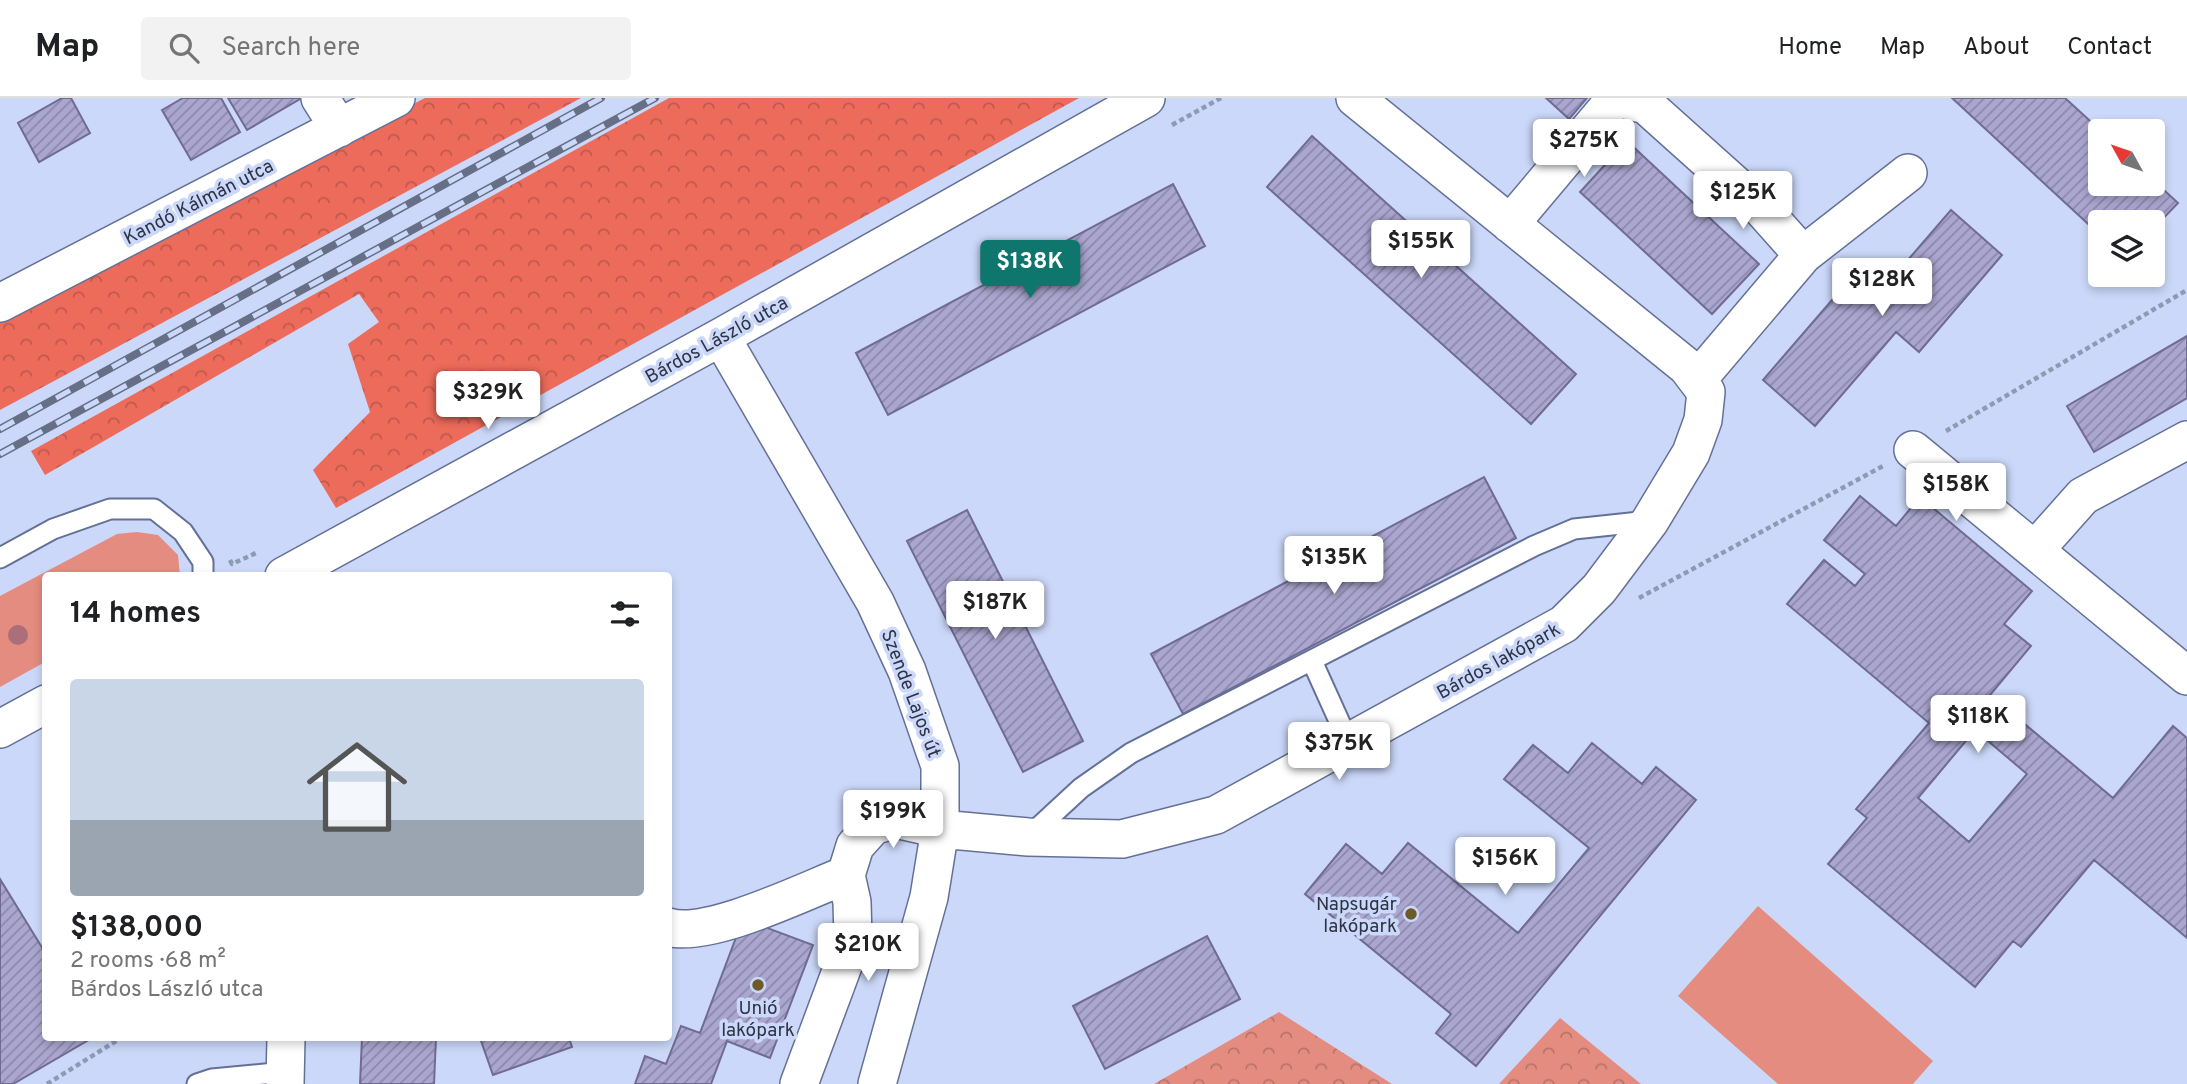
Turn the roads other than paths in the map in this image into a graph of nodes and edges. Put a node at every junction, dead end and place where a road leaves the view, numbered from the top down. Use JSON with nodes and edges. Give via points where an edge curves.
{"nodes":[{"id":1,"x":396,"y":98,"type":"edge"},
{"id":2,"x":1146,"y":98,"type":"edge"},
{"id":3,"x":1355,"y":98,"type":"edge"},
{"id":4,"x":1617,"y":98,"type":"edge"},
{"id":5,"x":330,"y":113,"type":"edge"},
{"id":6,"x":1908,"y":173,"type":"dead end"},
{"id":7,"x":1510,"y":224,"type":"junction"},
{"id":8,"x":1803,"y":255,"type":"junction"},
{"id":9,"x":0,"y":303,"type":"edge"},
{"id":10,"x":721,"y":338,"type":"junction"},
{"id":11,"x":1697,"y":380,"type":"junction"},
{"id":12,"x":2187,"y":440,"type":"edge"},
{"id":13,"x":1913,"y":450,"type":"dead end"},
{"id":14,"x":1650,"y":521,"type":"junction"},
{"id":15,"x":2035,"y":550,"type":"junction"},
{"id":16,"x":0,"y":558,"type":"edge"},
{"id":17,"x":203,"y":572,"type":"edge"},
{"id":18,"x":291,"y":572,"type":"edge"},
{"id":19,"x":1312,"y":661,"type":"junction"},
{"id":20,"x":2187,"y":676,"type":"edge"},
{"id":21,"x":42,"y":706,"type":"edge"},
{"id":22,"x":0,"y":729,"type":"edge"},
{"id":23,"x":1349,"y":743,"type":"junction"},
{"id":24,"x":940,"y":829,"type":"junction"},
{"id":25,"x":1028,"y":837,"type":"junction"},
{"id":26,"x":845,"y":875,"type":"junction"},
{"id":27,"x":672,"y":928,"type":"edge"},
{"id":28,"x":285,"y":1065,"type":"edge"},
{"id":29,"x":197,"y":1084,"type":"edge"},
{"id":30,"x":799,"y":1084,"type":"edge"},
{"id":31,"x":877,"y":1084,"type":"edge"}],
"edges":[{"from":1,"to":5,"type":"street","name":"Kandó Kálmán utca"},
{"from":2,"to":10,"type":"street","name":"Bárdos László utca"},
{"from":3,"to":7,"type":"street"},
{"from":4,"to":7,"type":"street"},
{"from":4,"to":8,"type":"street","via":[[1646,105],[1762,209]]},
{"from":5,"to":9,"type":"street","name":"Kandó Kálmán utca"},
{"from":6,"to":8,"type":"street"},
{"from":7,"to":11,"type":"street","via":[[1687,367]]},
{"from":8,"to":11,"type":"street"},
{"from":10,"to":18,"type":"street","name":"Bárdos László utca"},
{"from":10,"to":24,"type":"street","name":"Szende Lajos út","via":[[875,602],[907,671],[940,766]]},
{"from":11,"to":14,"type":"street","name":"Bárdos lakópark","via":[[1706,392],[1703,420],[1691,453]]},
{"from":12,"to":15,"type":"street","via":[[2082,496]]},
{"from":13,"to":15,"type":"street"},
{"from":14,"to":19,"type":"lane","via":[[1574,530],[1534,546]]},
{"from":14,"to":23,"type":"street","name":"Bárdos lakópark","via":[[1599,589],[1564,624]]},
{"from":15,"to":20,"type":"street"},
{"from":16,"to":17,"type":"lane","via":[[53,529],[110,509],[154,509],[183,532],[203,562]]},
{"from":19,"to":23,"type":"lane"},
{"from":19,"to":25,"type":"lane","via":[[1131,753],[1081,788]]},
{"from":21,"to":22,"type":"street"},
{"from":23,"to":25,"type":"street","name":"Bárdos lakópark","via":[[1216,815],[1122,839]]},
{"from":24,"to":25,"type":"street","name":"Bárdos lakópark"},
{"from":24,"to":26,"type":"street","name":"Bárdos lakópark","via":[[895,819],[873,826],[855,846]]},
{"from":24,"to":31,"type":"street","name":"Szende Lajos út","via":[[929,897]]},
{"from":26,"to":27,"type":"street","via":[[720,924]]},
{"from":26,"to":30,"type":"street","via":[[852,902],[853,939]]},
{"from":28,"to":29,"type":"lane"}]}
